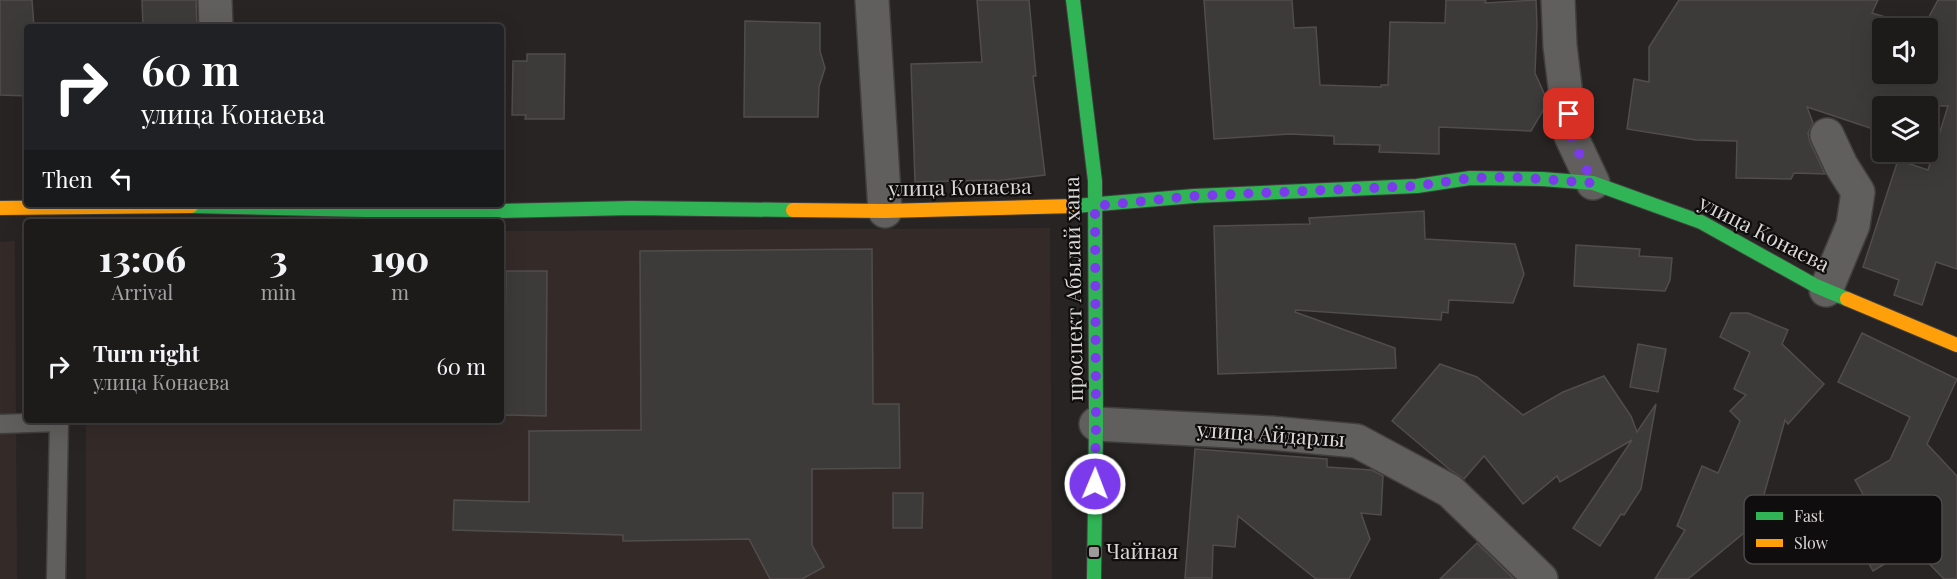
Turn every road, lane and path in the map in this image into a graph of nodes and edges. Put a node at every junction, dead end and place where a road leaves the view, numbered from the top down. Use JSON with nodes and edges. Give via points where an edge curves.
{"nodes":[{"id":1,"x":215,"y":0,"type":"edge"},
{"id":2,"x":872,"y":0,"type":"edge"},
{"id":3,"x":1073,"y":0,"type":"edge"},
{"id":4,"x":1558,"y":0,"type":"edge"},
{"id":5,"x":216,"y":24,"type":"edge"},
{"id":6,"x":1827,"y":135,"type":"dead end"},
{"id":7,"x":1593,"y":183,"type":"junction"},
{"id":8,"x":1095,"y":206,"type":"junction"},
{"id":9,"x":188,"y":207,"type":"edge"},
{"id":10,"x":413,"y":207,"type":"edge"},
{"id":11,"x":0,"y":208,"type":"edge"},
{"id":12,"x":885,"y":211,"type":"junction"},
{"id":13,"x":68,"y":214,"type":"edge"},
{"id":14,"x":1826,"y":290,"type":"junction"},
{"id":15,"x":1957,"y":345,"type":"edge"},
{"id":16,"x":24,"y":423,"type":"edge"},
{"id":17,"x":59,"y":423,"type":"edge"},
{"id":18,"x":0,"y":424,"type":"edge"},
{"id":19,"x":1096,"y":424,"type":"junction"},
{"id":20,"x":56,"y":579,"type":"edge"},
{"id":21,"x":1094,"y":579,"type":"edge"},
{"id":22,"x":1541,"y":579,"type":"edge"}],
"edges":[{"from":1,"to":5,"type":"street"},
{"from":2,"to":12,"type":"street"},
{"from":3,"to":8,"type":"street","name":"проспект Абылай хана"},
{"from":4,"to":7,"type":"street","via":[[1571,136]]},
{"from":6,"to":14,"type":"street","via":[[1858,192],[1853,225]]},
{"from":7,"to":8,"type":"street","name":"улица Конаева","via":[[1470,178],[1417,186],[1194,196]]},
{"from":7,"to":14,"type":"street","name":"улица Конаева","via":[[1701,222]]},
{"from":8,"to":12,"type":"street","name":"улица Конаева"},
{"from":8,"to":19,"type":"street","name":"проспект Абылай хана"},
{"from":9,"to":13,"type":"street","name":"улица Конаева"},
{"from":10,"to":12,"type":"street","name":"улица Конаева"},
{"from":11,"to":13,"type":"street","name":"улица Конаева"},
{"from":14,"to":15,"type":"street","name":"улица Конаева"},
{"from":16,"to":18,"type":"lane"},
{"from":17,"to":20,"type":"lane"},
{"from":19,"to":21,"type":"street","name":"проспект Абылай хана"},
{"from":19,"to":22,"type":"street","name":"улица Айдарлы","via":[[1357,441],[1450,491]]}]}
